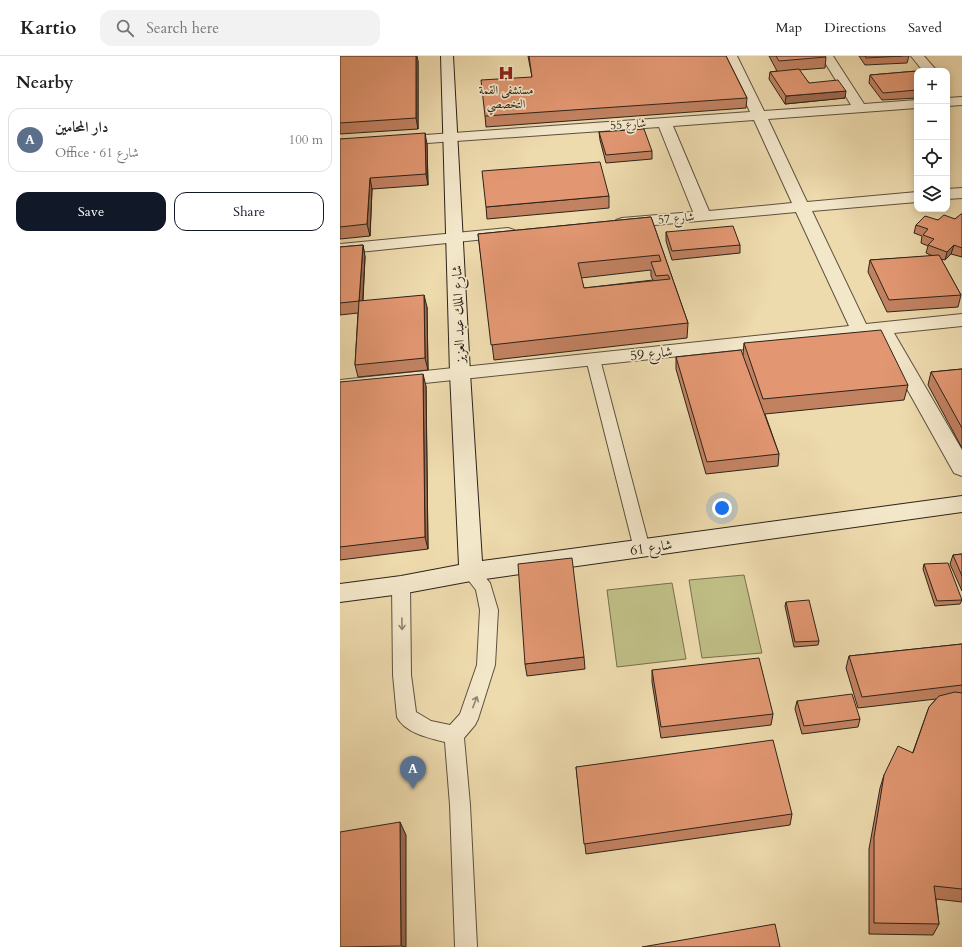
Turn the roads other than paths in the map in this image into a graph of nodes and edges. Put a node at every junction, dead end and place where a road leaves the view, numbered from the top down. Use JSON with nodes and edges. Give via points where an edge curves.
{"nodes":[{"id":1,"x":447,"y":56,"type":"edge"},
{"id":2,"x":731,"y":56,"type":"edge"},
{"id":3,"x":827,"y":56,"type":"edge"},
{"id":4,"x":917,"y":56,"type":"edge"},
{"id":5,"x":927,"y":68,"type":"edge"},
{"id":6,"x":914,"y":104,"type":"edge"},
{"id":7,"x":860,"y":108,"type":"junction"},
{"id":8,"x":760,"y":114,"type":"junction"},
{"id":9,"x":664,"y":121,"type":"junction"},
{"id":10,"x":451,"y":137,"type":"junction"},
{"id":11,"x":340,"y":145,"type":"edge"},
{"id":12,"x":962,"y":193,"type":"edge"},
{"id":13,"x":950,"y":194,"type":"edge"},
{"id":14,"x":914,"y":197,"type":"edge"},
{"id":15,"x":802,"y":207,"type":"junction"},
{"id":16,"x":703,"y":216,"type":"junction"},
{"id":17,"x":610,"y":224,"type":"edge"},
{"id":18,"x":525,"y":232,"type":"edge"},
{"id":19,"x":455,"y":238,"type":"junction"},
{"id":20,"x":340,"y":249,"type":"edge"},
{"id":21,"x":962,"y":320,"type":"edge"},
{"id":22,"x":882,"y":328,"type":"junction"},
{"id":23,"x":860,"y":331,"type":"junction"},
{"id":24,"x":593,"y":359,"type":"junction"},
{"id":25,"x":460,"y":373,"type":"junction"},
{"id":26,"x":340,"y":386,"type":"edge"},
{"id":27,"x":962,"y":468,"type":"edge"},
{"id":28,"x":962,"y":504,"type":"edge"},
{"id":29,"x":642,"y":549,"type":"junction"},
{"id":30,"x":471,"y":572,"type":"junction"},
{"id":31,"x":401,"y":585,"type":"junction"},
{"id":32,"x":340,"y":593,"type":"edge"},
{"id":33,"x":454,"y":735,"type":"junction"},
{"id":34,"x":466,"y":947,"type":"edge"}],
"edges":[{"from":1,"to":10,"type":"street","name":"شارع الملك عبد العزيز"},
{"from":2,"to":8,"type":"street"},
{"from":3,"to":7,"type":"street"},
{"from":4,"to":5,"type":"street"},
{"from":6,"to":7,"type":"street","name":"شارع 55"},
{"from":7,"to":8,"type":"street","name":"شارع 55"},
{"from":8,"to":9,"type":"street","name":"شارع 55"},
{"from":8,"to":15,"type":"street"},
{"from":9,"to":10,"type":"street","name":"شارع 55"},
{"from":9,"to":16,"type":"street"},
{"from":10,"to":11,"type":"street","name":"شارع 55"},
{"from":10,"to":19,"type":"street","name":"شارع الملك عبد العزيز"},
{"from":12,"to":13,"type":"street"},
{"from":14,"to":15,"type":"street","name":"شارع 57"},
{"from":15,"to":16,"type":"street","name":"شارع 57"},
{"from":15,"to":23,"type":"street"},
{"from":16,"to":17,"type":"street","name":"شارع 57"},
{"from":18,"to":19,"type":"street"},
{"from":19,"to":20,"type":"street"},
{"from":19,"to":25,"type":"street","name":"شارع الملك عبد العزيز"},
{"from":21,"to":22,"type":"street","name":"شارع 59"},
{"from":22,"to":23,"type":"street","name":"شارع 59"},
{"from":22,"to":27,"type":"street"},
{"from":23,"to":24,"type":"street","name":"شارع 59"},
{"from":24,"to":25,"type":"street","name":"شارع 59"},
{"from":24,"to":29,"type":"lane"},
{"from":25,"to":26,"type":"street","name":"شارع 59"},
{"from":25,"to":30,"type":"street","name":"شارع الملك عبد العزيز"},
{"from":28,"to":29,"type":"street","name":"شارع 61"},
{"from":29,"to":30,"type":"street","name":"شارع 61"},
{"from":30,"to":31,"type":"street","name":"شارع 61"},
{"from":33,"to":30,"type":"lane","one_way":true,"via":[[468,719],[486,665],[489,610],[484,588]]},
{"from":31,"to":32,"type":"street","name":"شارع 61"},
{"from":31,"to":33,"type":"lane","one_way":true,"via":[[402,675],[407,717],[427,729]]},
{"from":33,"to":34,"type":"lane","via":[[460,805]]}]}
